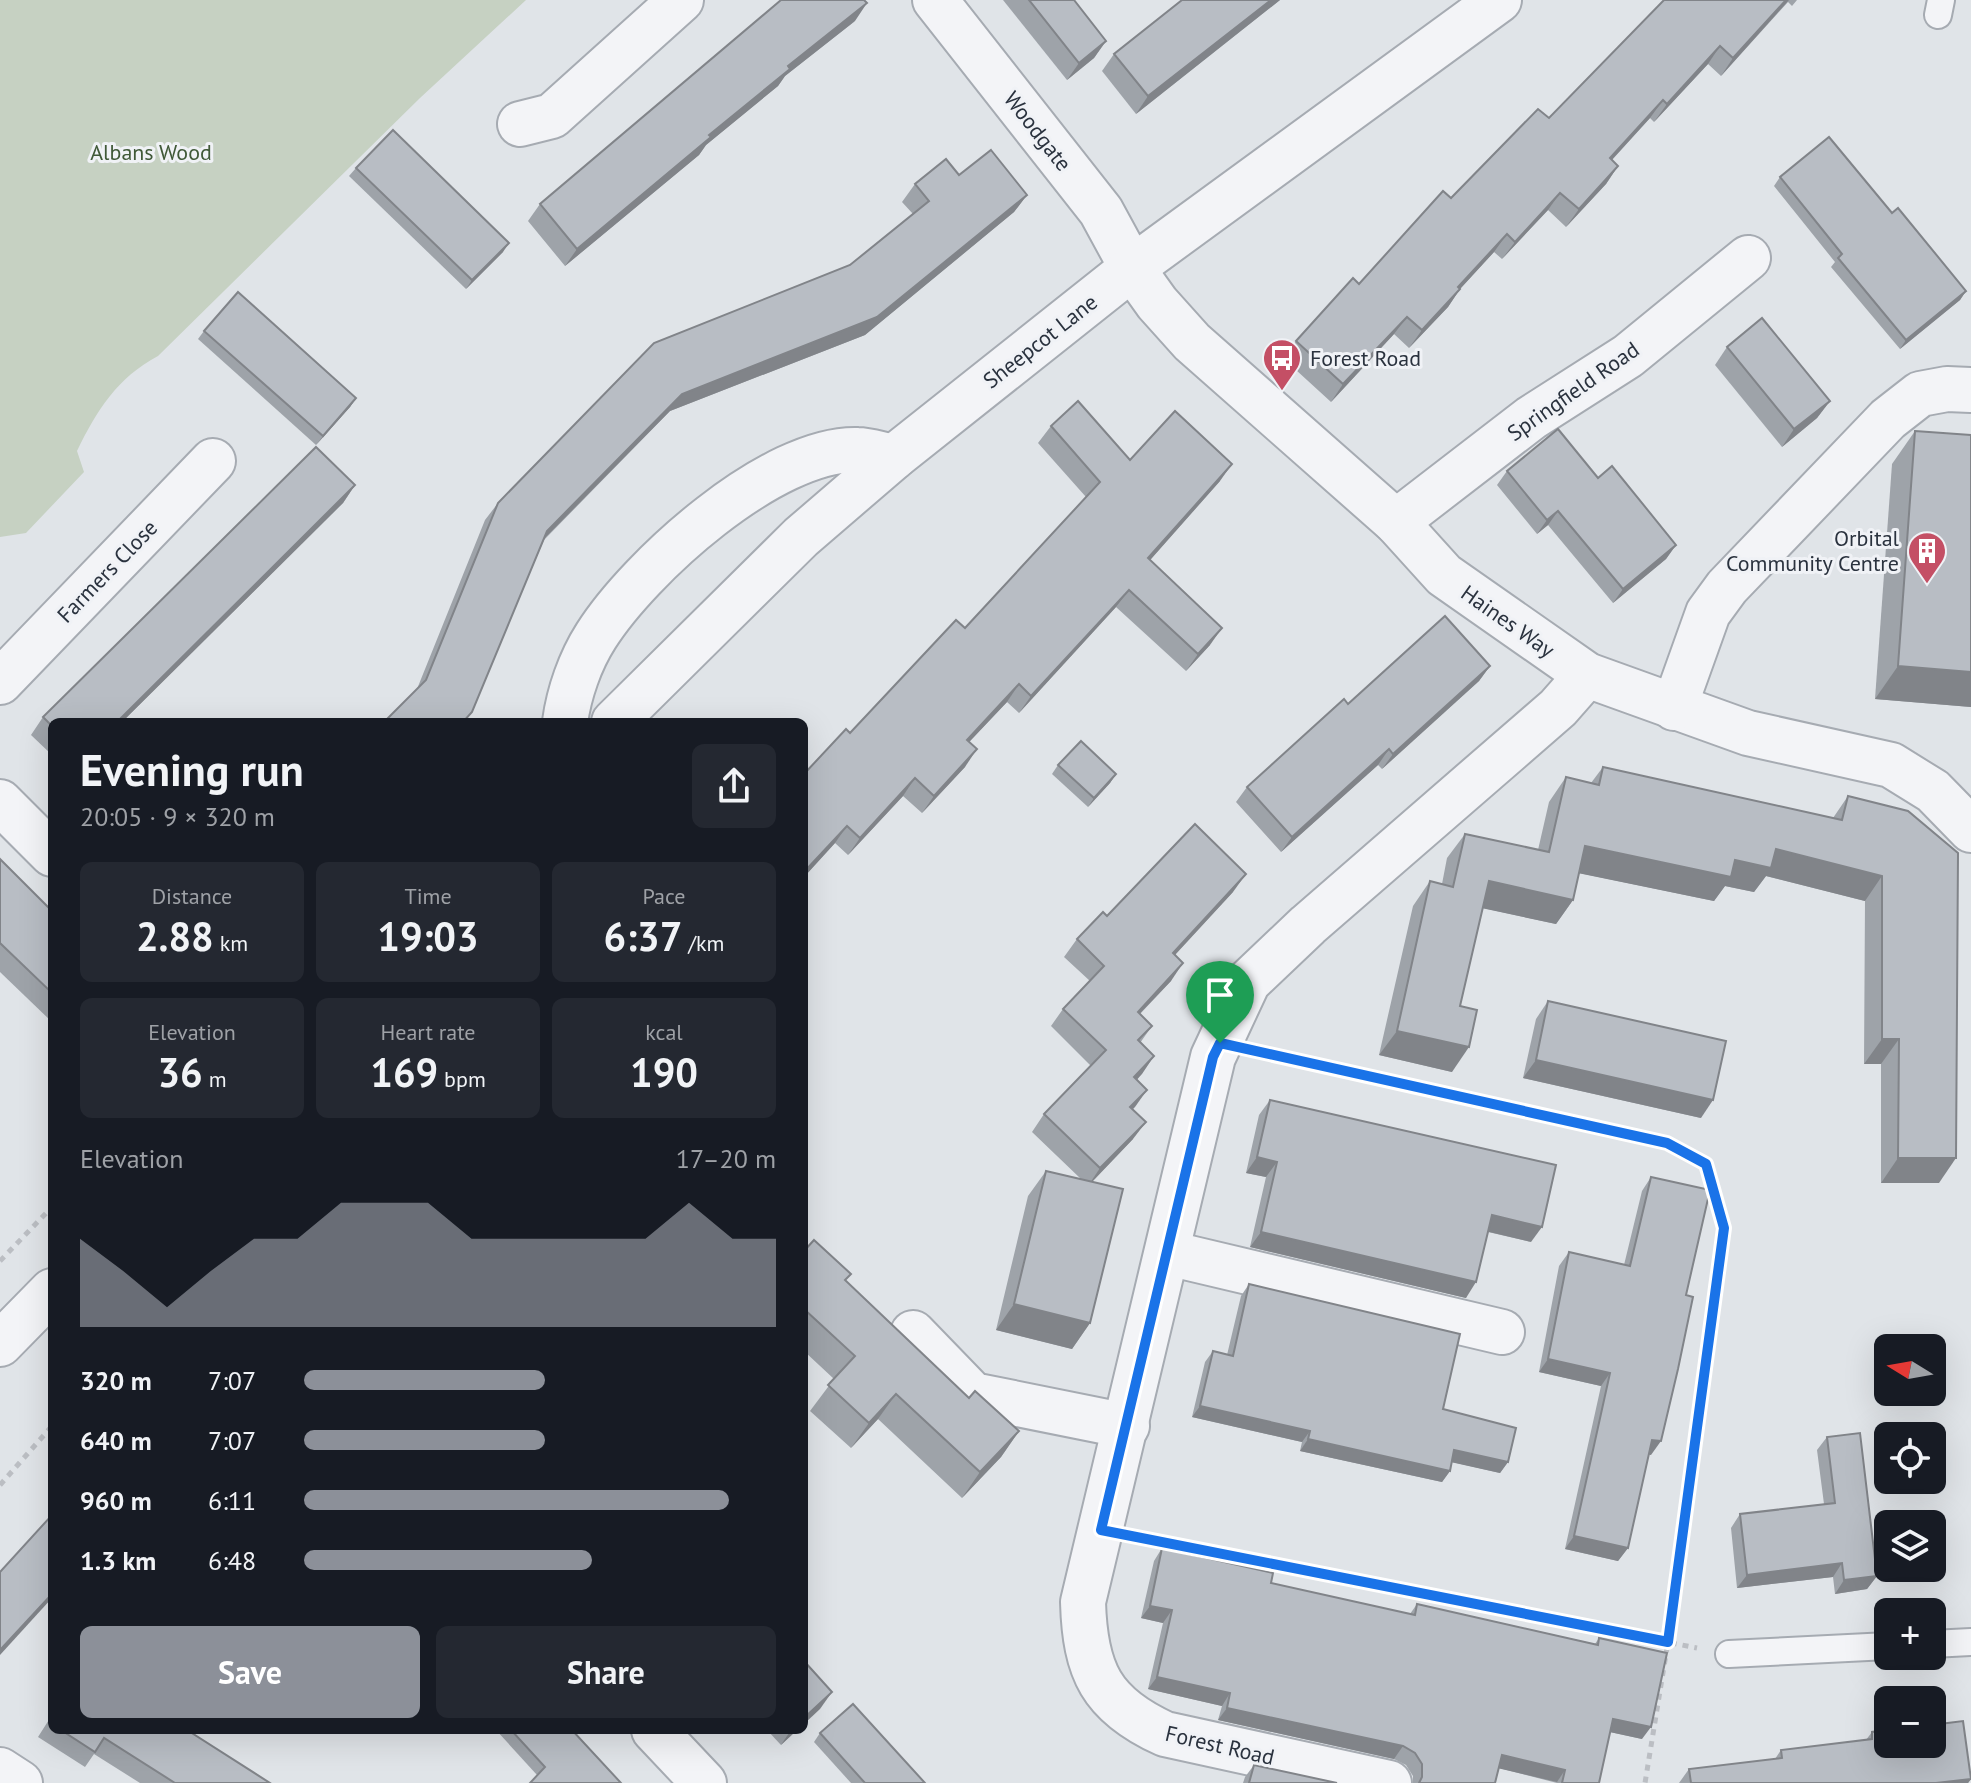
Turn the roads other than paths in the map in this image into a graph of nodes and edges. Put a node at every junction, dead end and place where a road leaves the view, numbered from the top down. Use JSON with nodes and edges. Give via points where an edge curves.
{"nodes":[{"id":1,"x":681,"y":0,"type":"edge"},
{"id":2,"x":935,"y":0,"type":"edge"},
{"id":3,"x":1499,"y":0,"type":"edge"},
{"id":4,"x":520,"y":124,"type":"dead end"},
{"id":5,"x":1748,"y":258,"type":"dead end"},
{"id":6,"x":1132,"y":268,"type":"junction"},
{"id":7,"x":1971,"y":390,"type":"edge"},
{"id":8,"x":894,"y":457,"type":"junction"},
{"id":9,"x":213,"y":461,"type":"dead end"},
{"id":10,"x":1396,"y":522,"type":"junction"},
{"id":11,"x":1587,"y":675,"type":"junction"},
{"id":12,"x":0,"y":682,"type":"edge"},
{"id":13,"x":1674,"y":708,"type":"junction"},
{"id":14,"x":566,"y":718,"type":"edge"},
{"id":15,"x":618,"y":718,"type":"edge"},
{"id":16,"x":0,"y":802,"type":"edge"},
{"id":17,"x":1970,"y":824,"type":"edge"},
{"id":18,"x":48,"y":850,"type":"edge"},
{"id":19,"x":1168,"y":1253,"type":"junction"},
{"id":20,"x":48,"y":1295,"type":"edge"},
{"id":21,"x":1502,"y":1332,"type":"dead end"},
{"id":22,"x":913,"y":1333,"type":"dead end"},
{"id":23,"x":0,"y":1344,"type":"edge"},
{"id":24,"x":1127,"y":1426,"type":"junction"},
{"id":25,"x":1971,"y":1642,"type":"edge"},
{"id":26,"x":1946,"y":1643,"type":"edge"},
{"id":27,"x":1874,"y":1647,"type":"edge"},
{"id":28,"x":1729,"y":1654,"type":"dead end"},
{"id":29,"x":658,"y":1734,"type":"edge"},
{"id":30,"x":0,"y":1770,"type":"edge"},
{"id":31,"x":20,"y":1783,"type":"edge"},
{"id":32,"x":704,"y":1783,"type":"edge"},
{"id":33,"x":1389,"y":1783,"type":"edge"}],
"edges":[{"from":1,"to":4,"type":"street","via":[[552,116]]},
{"from":2,"to":6,"type":"street","name":"Woodgate","via":[[1101,211]]},
{"from":3,"to":6,"type":"street","name":"Sheepcot Lane"},
{"from":5,"to":10,"type":"street","name":"Springfield Road","via":[[1628,356],[1531,418]]},
{"from":6,"to":8,"type":"street","name":"Sheepcot Lane"},
{"from":6,"to":10,"type":"street","name":"Haines Way","via":[[1192,342]]},
{"from":7,"to":13,"type":"street","via":[[1920,394],[1888,419],[1727,587],[1708,613]]},
{"from":8,"to":14,"type":"street","via":[[857,450],[806,460],[709,515],[625,599],[596,637]]},
{"from":8,"to":15,"type":"street","name":"Sheepcot Lane","via":[[801,537]]},
{"from":9,"to":12,"type":"street","name":"Farmers Close"},
{"from":10,"to":11,"type":"street","name":"Haines Way","via":[[1444,575]]},
{"from":11,"to":13,"type":"street","name":"Haines Way"},
{"from":11,"to":19,"type":"street","name":"Forest Road","via":[[1558,708],[1248,982],[1213,1057]]},
{"from":13,"to":17,"type":"street","name":"Haines Way","via":[[1748,733],[1891,765],[1933,791]]},
{"from":16,"to":18,"type":"street"},
{"from":19,"to":21,"type":"street"},
{"from":19,"to":24,"type":"street","name":"Forest Road"},
{"from":20,"to":23,"type":"street"},
{"from":22,"to":24,"type":"street","via":[[973,1395]]},
{"from":24,"to":33,"type":"street","name":"Forest Road","via":[[1083,1602],[1089,1660],[1115,1705],[1165,1734]]},
{"from":25,"to":26,"type":"lane"},
{"from":27,"to":28,"type":"lane"},
{"from":29,"to":32,"type":"street"},
{"from":30,"to":31,"type":"street"}]}
